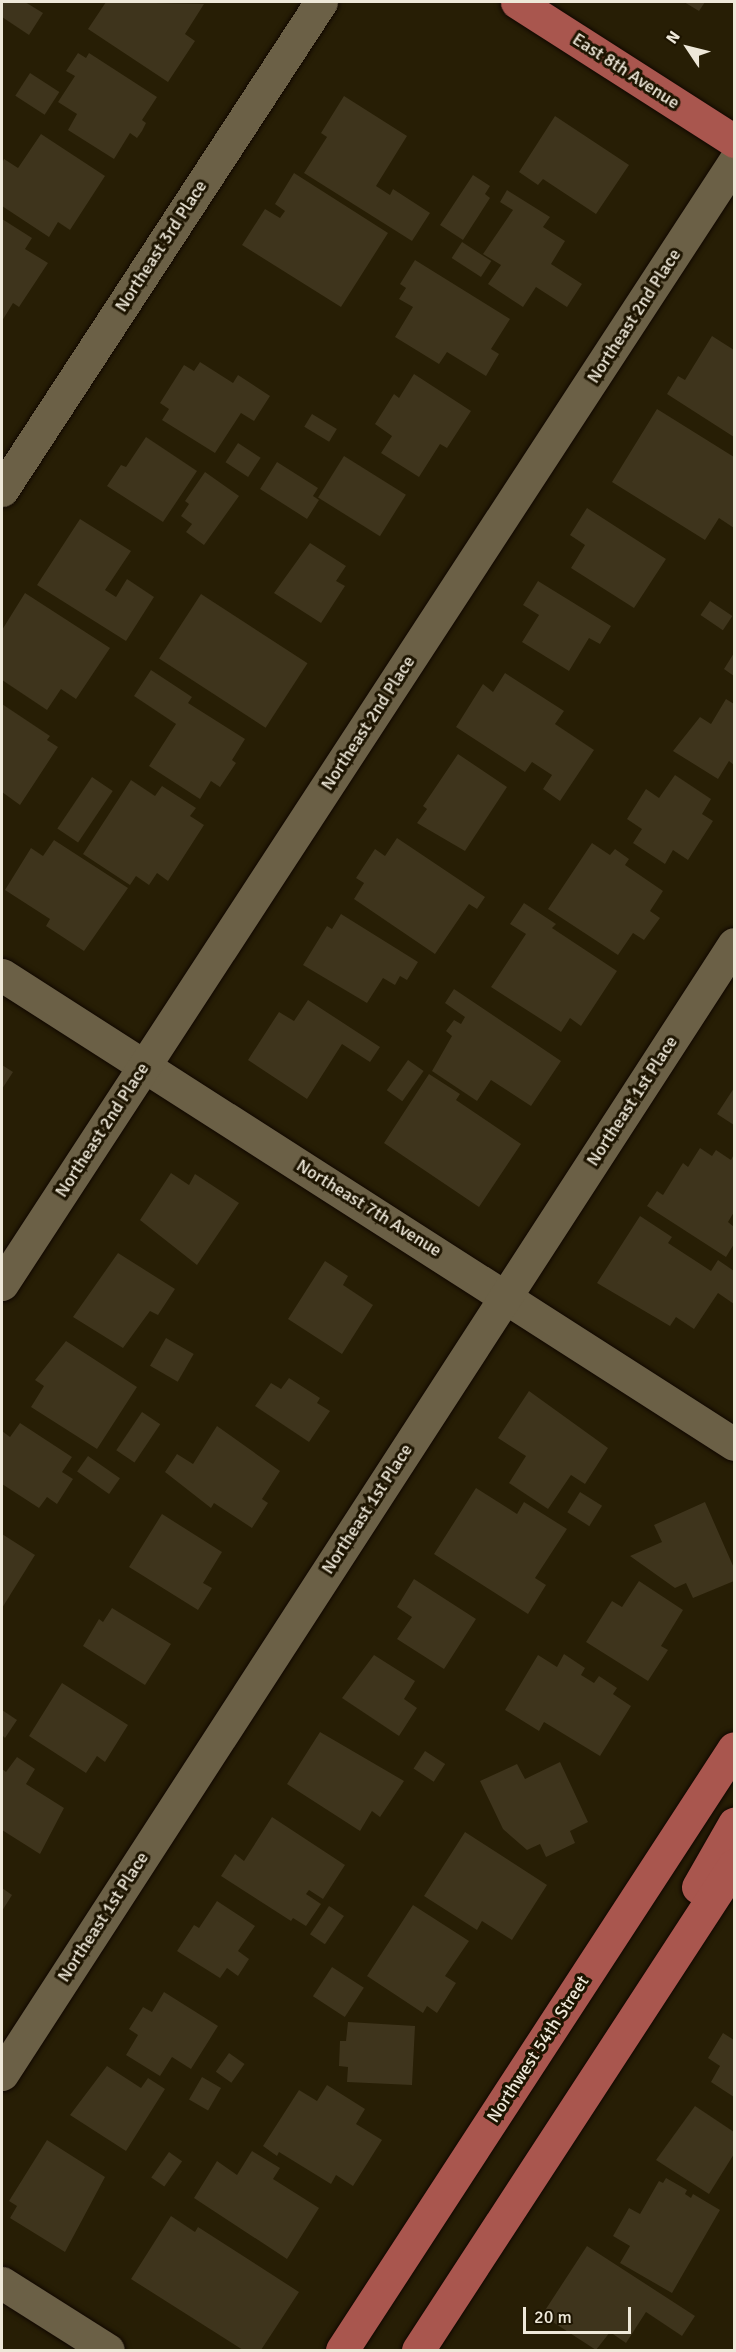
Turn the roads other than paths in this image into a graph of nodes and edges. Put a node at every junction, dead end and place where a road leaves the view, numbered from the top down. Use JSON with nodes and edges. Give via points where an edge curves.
{"nodes":[{"id":1,"x":321,"y":2,"type":"edge"},
{"id":2,"x":517,"y":2,"type":"edge"},
{"id":3,"x":735,"y":141,"type":"edge"},
{"id":4,"x":735,"y":162,"type":"edge"},
{"id":5,"x":2,"y":490,"type":"edge"},
{"id":6,"x":735,"y":944,"type":"edge"},
{"id":7,"x":2,"y":975,"type":"edge"},
{"id":8,"x":144,"y":1066,"type":"junction"},
{"id":9,"x":2,"y":1284,"type":"edge"},
{"id":10,"x":506,"y":1295,"type":"junction"},
{"id":11,"x":735,"y":1444,"type":"edge"},
{"id":12,"x":735,"y":1748,"type":"edge"},
{"id":13,"x":735,"y":1824,"type":"edge"},
{"id":14,"x":735,"y":1865,"type":"edge"},
{"id":15,"x":683,"y":1944,"type":"junction"},
{"id":16,"x":2,"y":2074,"type":"edge"},
{"id":17,"x":2,"y":2283,"type":"edge"},
{"id":18,"x":108,"y":2350,"type":"edge"},
{"id":19,"x":342,"y":2350,"type":"edge"},
{"id":20,"x":418,"y":2350,"type":"edge"}],
"edges":[{"from":1,"to":5,"type":"street","name":"Northeast 3rd Place"},
{"from":2,"to":3,"type":"main road","name":"East 8th Avenue"},
{"from":4,"to":8,"type":"street","name":"Northeast 2nd Place"},
{"from":6,"to":10,"type":"street","name":"Northeast 1st Place"},
{"from":7,"to":8,"type":"street","name":"Northeast 7th Avenue"},
{"from":8,"to":9,"type":"street","name":"Northeast 2nd Place"},
{"from":8,"to":10,"type":"street","name":"Northeast 7th Avenue"},
{"from":10,"to":11,"type":"street","name":"Northeast 7th Avenue"},
{"from":10,"to":16,"type":"street","name":"Northeast 1st Place"},
{"from":12,"to":19,"type":"main road","name":"Northwest 54th Street"},
{"from":13,"to":15,"type":"main road","via":[[701,1876]]},
{"from":14,"to":15,"type":"main road"},
{"from":15,"to":20,"type":"main road"},
{"from":17,"to":18,"type":"street"}]}
